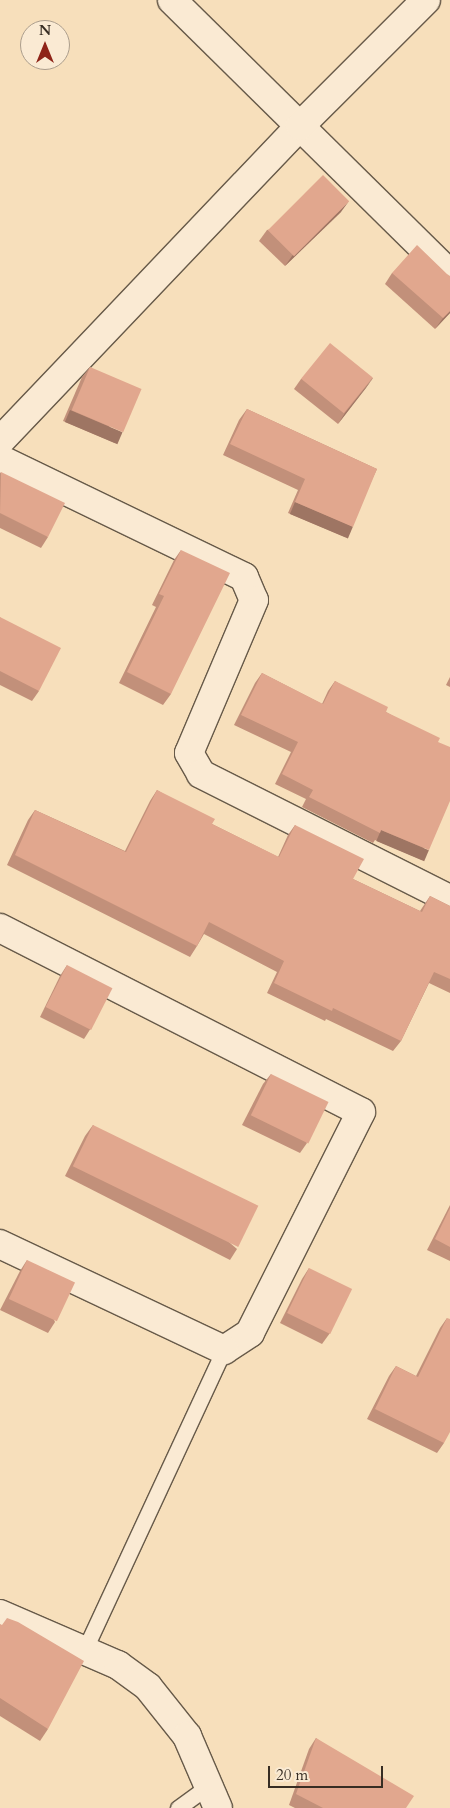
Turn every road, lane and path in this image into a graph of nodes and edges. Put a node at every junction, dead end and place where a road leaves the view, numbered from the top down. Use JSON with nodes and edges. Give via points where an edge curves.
{"nodes":[{"id":1,"x":172,"y":0,"type":"edge"},
{"id":2,"x":426,"y":0,"type":"edge"},
{"id":3,"x":300,"y":126,"type":"junction"},
{"id":4,"x":450,"y":274,"type":"edge"},
{"id":5,"x":0,"y":441,"type":"edge"},
{"id":6,"x":0,"y":459,"type":"edge"},
{"id":7,"x":450,"y":899,"type":"edge"},
{"id":8,"x":0,"y":928,"type":"edge"},
{"id":9,"x":0,"y":1244,"type":"edge"},
{"id":10,"x":224,"y":1350,"type":"junction"},
{"id":11,"x":0,"y":1614,"type":"edge"},
{"id":12,"x":84,"y":1651,"type":"junction"},
{"id":13,"x":212,"y":1797,"type":"edge"},
{"id":14,"x":178,"y":1808,"type":"edge"}],
"edges":[{"from":1,"to":3,"type":"street"},
{"from":2,"to":3,"type":"street"},
{"from":3,"to":4,"type":"street"},
{"from":3,"to":5,"type":"street"},
{"from":6,"to":7,"type":"street","via":[[244,577],[254,600],[188,754],[201,774]]},
{"from":8,"to":10,"type":"street","via":[[361,1112],[250,1333]]},
{"from":9,"to":10,"type":"street"},
{"from":10,"to":12,"type":"lane"},
{"from":11,"to":12,"type":"street"},
{"from":12,"to":13,"type":"street","via":[[118,1665],[148,1687],[172,1713],[187,1736]]},
{"from":13,"to":14,"type":"lane"}]}
